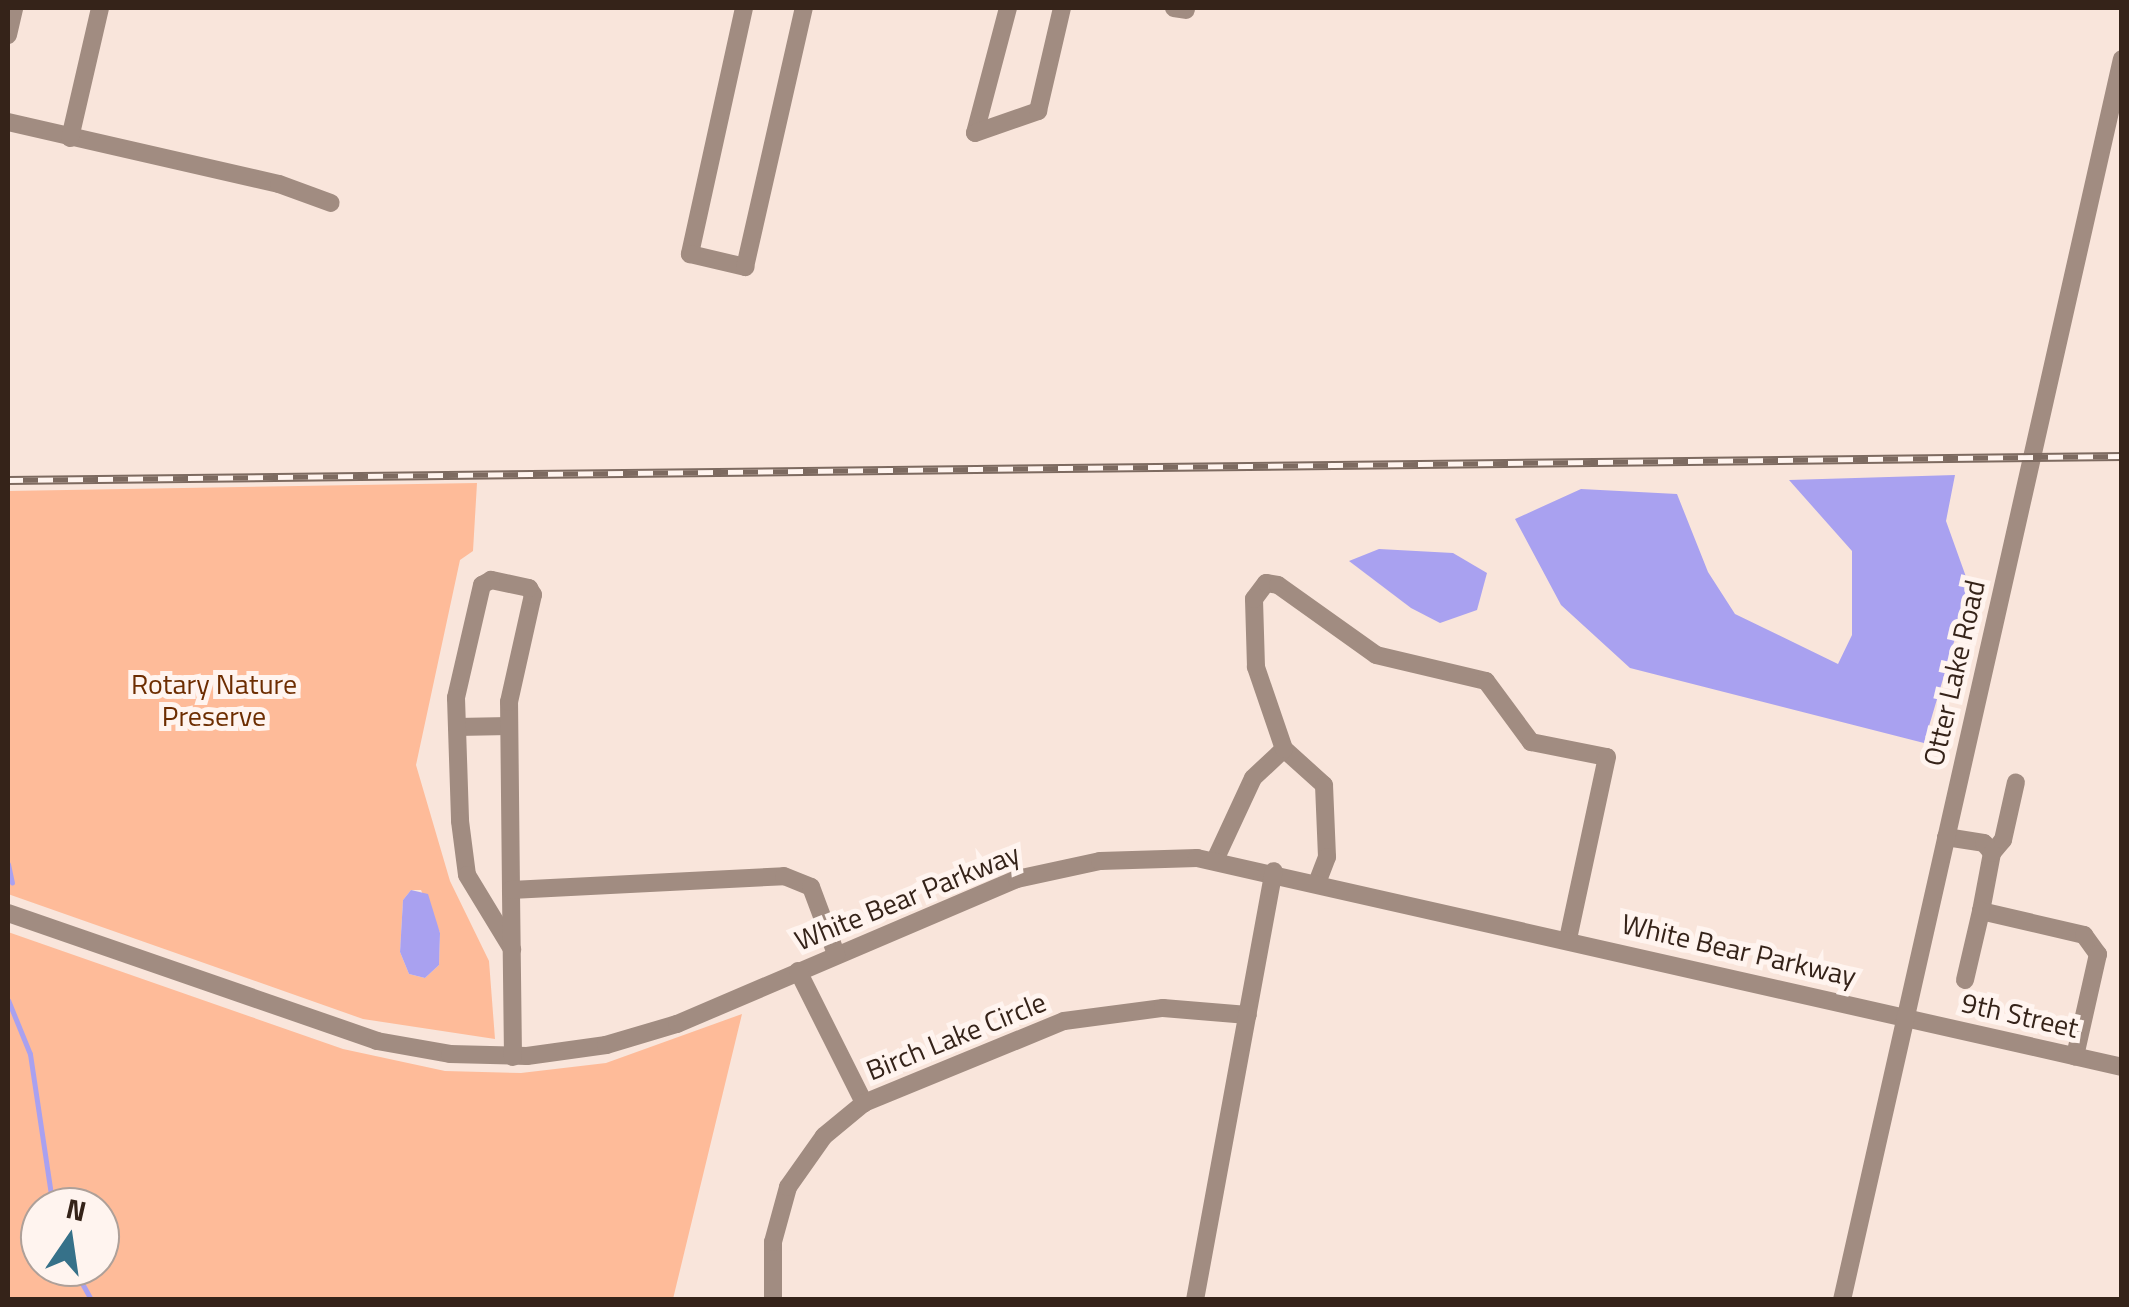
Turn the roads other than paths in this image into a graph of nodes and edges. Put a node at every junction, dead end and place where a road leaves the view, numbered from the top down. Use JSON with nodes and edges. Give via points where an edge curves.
{"nodes":[{"id":1,"x":14,"y":8,"type":"edge"},
{"id":2,"x":100,"y":8,"type":"edge"},
{"id":3,"x":744,"y":8,"type":"edge"},
{"id":4,"x":804,"y":8,"type":"edge"},
{"id":5,"x":1008,"y":8,"type":"edge"},
{"id":6,"x":1062,"y":8,"type":"edge"},
{"id":7,"x":8,"y":35,"type":"edge"},
{"id":8,"x":2122,"y":60,"type":"edge"},
{"id":9,"x":8,"y":122,"type":"edge"},
{"id":10,"x":70,"y":138,"type":"junction"},
{"id":11,"x":331,"y":203,"type":"dead end"},
{"id":12,"x":510,"y":726,"type":"junction"},
{"id":13,"x":457,"y":727,"type":"junction"},
{"id":14,"x":1284,"y":749,"type":"junction"},
{"id":15,"x":2016,"y":782,"type":"dead end"},
{"id":16,"x":1946,"y":836,"type":"junction"},
{"id":17,"x":1992,"y":854,"type":"junction"},
{"id":18,"x":1215,"y":860,"type":"junction"},
{"id":19,"x":1274,"y":871,"type":"junction"},
{"id":20,"x":1318,"y":880,"type":"junction"},
{"id":21,"x":511,"y":890,"type":"junction"},
{"id":22,"x":1981,"y":911,"type":"junction"},
{"id":23,"x":8,"y":913,"type":"edge"},
{"id":24,"x":1568,"y":938,"type":"junction"},
{"id":25,"x":512,"y":949,"type":"junction"},
{"id":26,"x":836,"y":954,"type":"junction"},
{"id":27,"x":798,"y":971,"type":"junction"},
{"id":28,"x":1966,"y":980,"type":"dead end"},
{"id":29,"x":1248,"y":1015,"type":"junction"},
{"id":30,"x":1906,"y":1017,"type":"junction"},
{"id":31,"x":2075,"y":1056,"type":"junction"},
{"id":32,"x":513,"y":1057,"type":"junction"},
{"id":33,"x":2122,"y":1067,"type":"edge"},
{"id":34,"x":864,"y":1103,"type":"junction"},
{"id":35,"x":773,"y":1300,"type":"edge"},
{"id":36,"x":1196,"y":1300,"type":"edge"},
{"id":37,"x":1842,"y":1300,"type":"edge"}],
"edges":[{"from":1,"to":7,"type":"street"},
{"from":2,"to":10,"type":"street"},
{"from":3,"to":4,"type":"street","via":[[690,254],[745,266]]},
{"from":5,"to":6,"type":"street","via":[[975,133],[1038,112]]},
{"from":8,"to":16,"type":"street","name":"Otter Lake Road"},
{"from":9,"to":10,"type":"street"},
{"from":10,"to":11,"type":"street","via":[[279,184]]},
{"from":12,"to":13,"type":"street"},
{"from":12,"to":13,"type":"street","via":[[533,595],[529,588],[490,580],[482,585],[456,698]]},
{"from":12,"to":21,"type":"street"},
{"from":13,"to":25,"type":"street","via":[[467,875]]},
{"from":14,"to":18,"type":"street","via":[[1253,778]]},
{"from":14,"to":20,"type":"street","via":[[1324,786],[1327,857]]},
{"from":14,"to":24,"type":"street","via":[[1256,667],[1254,598],[1266,583],[1376,655],[1486,681],[1531,742],[1607,757]]},
{"from":15,"to":17,"type":"street","via":[[2002,840]]},
{"from":16,"to":17,"type":"street","via":[[1984,844]]},
{"from":16,"to":30,"type":"street","name":"Otter Lake Road"},
{"from":17,"to":22,"type":"street"},
{"from":18,"to":19,"type":"street","name":"White Bear Parkway"},
{"from":18,"to":26,"type":"street","name":"White Bear Parkway","via":[[1138,858],[1051,869],[975,893]]},
{"from":19,"to":20,"type":"street","name":"White Bear Parkway"},
{"from":19,"to":29,"type":"street"},
{"from":20,"to":24,"type":"street","name":"White Bear Parkway"},
{"from":21,"to":25,"type":"street"},
{"from":21,"to":26,"type":"street","via":[[784,876],[811,887]]},
{"from":22,"to":28,"type":"street"},
{"from":22,"to":31,"type":"street","via":[[2084,935],[2098,954]]},
{"from":23,"to":32,"type":"street","name":"White Bear Parkway","via":[[354,1035],[432,1052]]},
{"from":24,"to":30,"type":"street","name":"White Bear Parkway"},
{"from":25,"to":32,"type":"street"},
{"from":26,"to":27,"type":"street","name":"White Bear Parkway"},
{"from":27,"to":32,"type":"street","name":"White Bear Parkway","via":[[639,1037]]},
{"from":27,"to":34,"type":"street","name":"Birch Lake Circle"},
{"from":29,"to":34,"type":"street","name":"Birch Lake Circle","via":[[1163,1008],[1064,1021]]},
{"from":29,"to":36,"type":"street"},
{"from":30,"to":31,"type":"street","name":"9th Street"},
{"from":30,"to":37,"type":"street","name":"Otter Lake Road"},
{"from":31,"to":33,"type":"street","name":"9th Street"},
{"from":34,"to":35,"type":"street","name":"Birch Lake Circle","via":[[824,1136],[788,1187],[772,1242]]}]}
